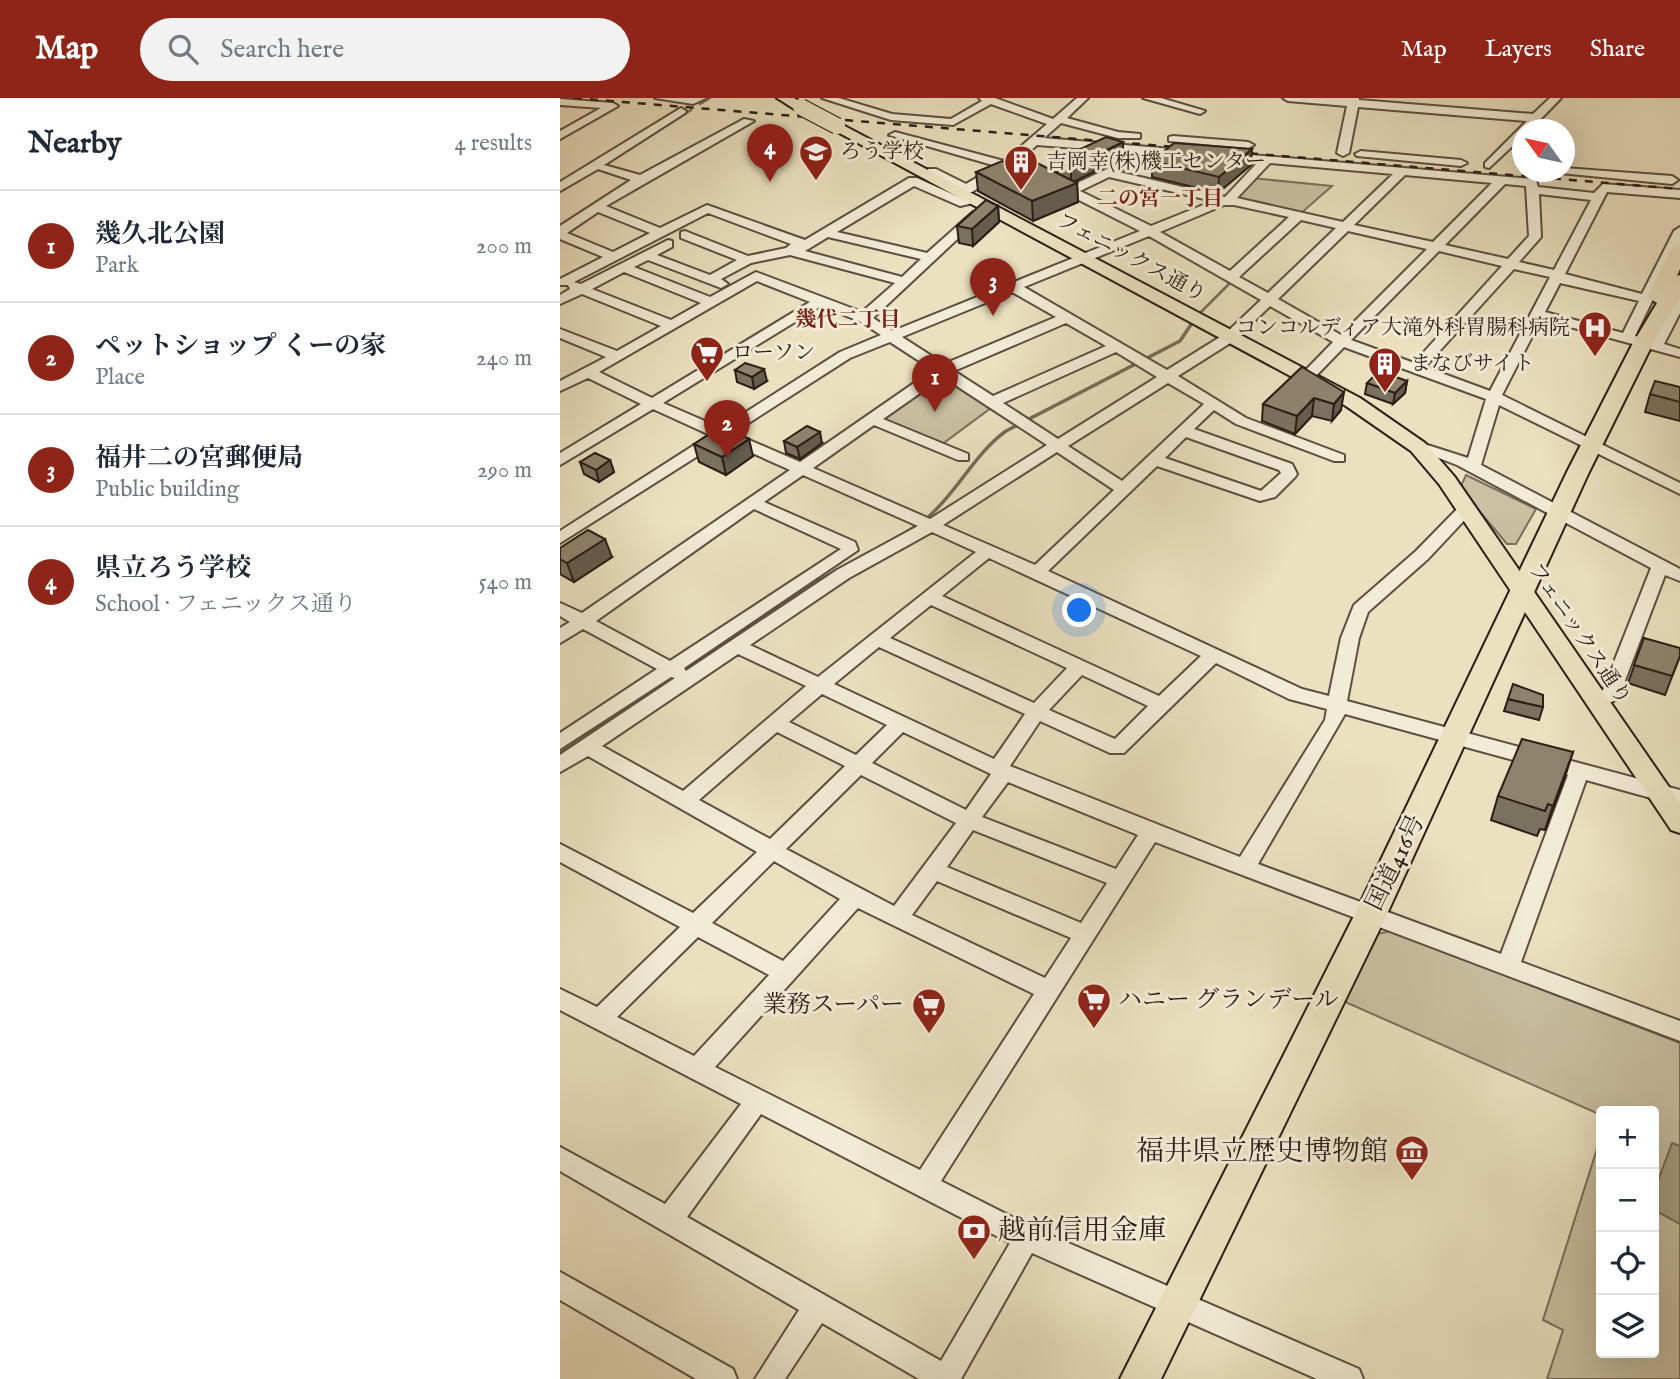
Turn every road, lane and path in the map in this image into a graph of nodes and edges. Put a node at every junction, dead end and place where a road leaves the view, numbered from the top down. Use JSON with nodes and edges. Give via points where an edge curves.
{"nodes":[{"id":1,"x":660,"y":98,"type":"edge"},
{"id":2,"x":701,"y":98,"type":"edge"},
{"id":3,"x":784,"y":98,"type":"edge"},
{"id":4,"x":827,"y":98,"type":"edge"},
{"id":5,"x":1148,"y":98,"type":"edge"},
{"id":6,"x":1288,"y":98,"type":"edge"},
{"id":7,"x":1556,"y":98,"type":"edge"},
{"id":8,"x":988,"y":99,"type":"edge"},
{"id":9,"x":1075,"y":101,"type":"edge"},
{"id":10,"x":1353,"y":101,"type":"edge"},
{"id":11,"x":560,"y":102,"type":"edge"},
{"id":12,"x":1200,"y":111,"type":"dead end"},
{"id":13,"x":1536,"y":118,"type":"joint"},
{"id":14,"x":748,"y":121,"type":"dead end"},
{"id":15,"x":1056,"y":121,"type":"junction"},
{"id":16,"x":895,"y":135,"type":"dead end"},
{"id":17,"x":560,"y":136,"type":"edge"},
{"id":18,"x":1035,"y":141,"type":"junction"},
{"id":19,"x":1512,"y":141,"type":"edge"},
{"id":20,"x":1155,"y":150,"type":"junction"},
{"id":21,"x":1343,"y":153,"type":"junction"},
{"id":22,"x":1267,"y":160,"type":"junction"},
{"id":23,"x":1009,"y":163,"type":"junction"},
{"id":24,"x":1489,"y":165,"type":"junction"},
{"id":25,"x":1511,"y":167,"type":"dead end"},
{"id":26,"x":603,"y":168,"type":"junction"},
{"id":27,"x":1403,"y":172,"type":"junction"},
{"id":28,"x":1575,"y":172,"type":"edge"},
{"id":29,"x":1108,"y":173,"type":"junction"},
{"id":30,"x":923,"y":176,"type":"junction"},
{"id":31,"x":642,"y":179,"type":"junction"},
{"id":32,"x":1502,"y":180,"type":"junction"},
{"id":33,"x":1680,"y":181,"type":"edge"},
{"id":34,"x":560,"y":187,"type":"edge"},
{"id":35,"x":1533,"y":190,"type":"junction"},
{"id":36,"x":1071,"y":191,"type":"junction"},
{"id":37,"x":1680,"y":194,"type":"edge"},
{"id":38,"x":560,"y":195,"type":"edge"},
{"id":39,"x":972,"y":197,"type":"junction"},
{"id":40,"x":1599,"y":197,"type":"junction"},
{"id":41,"x":1228,"y":201,"type":"junction"},
{"id":42,"x":597,"y":207,"type":"junction"},
{"id":43,"x":560,"y":214,"type":"edge"},
{"id":44,"x":724,"y":215,"type":"junction"},
{"id":45,"x":1298,"y":216,"type":"junction"},
{"id":46,"x":580,"y":218,"type":"junction"},
{"id":47,"x":1346,"y":226,"type":"junction"},
{"id":48,"x":1150,"y":231,"type":"junction"},
{"id":49,"x":1680,"y":231,"type":"edge"},
{"id":50,"x":660,"y":233,"type":"junction"},
{"id":51,"x":827,"y":233,"type":"junction"},
{"id":52,"x":560,"y":234,"type":"edge"},
{"id":53,"x":685,"y":235,"type":"junction"},
{"id":54,"x":867,"y":243,"type":"junction"},
{"id":55,"x":1436,"y":247,"type":"junction"},
{"id":56,"x":793,"y":251,"type":"junction"},
{"id":57,"x":1678,"y":253,"type":"edge"},
{"id":58,"x":647,"y":255,"type":"junction"},
{"id":59,"x":931,"y":258,"type":"junction"},
{"id":60,"x":1082,"y":258,"type":"junction"},
{"id":61,"x":747,"y":260,"type":"junction"},
{"id":62,"x":619,"y":262,"type":"junction"},
{"id":63,"x":839,"y":264,"type":"junction"},
{"id":64,"x":1511,"y":264,"type":"junction"},
{"id":65,"x":1231,"y":277,"type":"junction"},
{"id":66,"x":1558,"y":277,"type":"junction"},
{"id":67,"x":710,"y":280,"type":"junction"},
{"id":68,"x":562,"y":281,"type":"edge"},
{"id":69,"x":1680,"y":281,"type":"edge"},
{"id":70,"x":906,"y":282,"type":"junction"},
{"id":71,"x":1012,"y":286,"type":"junction"},
{"id":72,"x":582,"y":289,"type":"junction"},
{"id":73,"x":733,"y":289,"type":"junction"},
{"id":74,"x":1646,"y":299,"type":"junction"},
{"id":75,"x":560,"y":300,"type":"edge"},
{"id":76,"x":1680,"y":300,"type":"edge"},
{"id":77,"x":820,"y":301,"type":"junction"},
{"id":78,"x":1271,"y":301,"type":"junction"},
{"id":79,"x":711,"y":302,"type":"junction"},
{"id":80,"x":1538,"y":314,"type":"junction"},
{"id":81,"x":864,"y":318,"type":"junction"},
{"id":82,"x":1066,"y":318,"type":"junction"},
{"id":83,"x":671,"y":325,"type":"junction"},
{"id":84,"x":560,"y":333,"type":"edge"},
{"id":85,"x":889,"y":335,"type":"junction"},
{"id":86,"x":1230,"y":337,"type":"junction"},
{"id":87,"x":1343,"y":342,"type":"junction"},
{"id":88,"x":1642,"y":343,"type":"junction"},
{"id":89,"x":1116,"y":347,"type":"junction"},
{"id":90,"x":1680,"y":353,"type":"edge"},
{"id":91,"x":618,"y":357,"type":"junction"},
{"id":92,"x":1416,"y":369,"type":"junction"},
{"id":93,"x":943,"y":370,"type":"junction"},
{"id":94,"x":589,"y":373,"type":"junction"},
{"id":95,"x":1168,"y":378,"type":"junction"},
{"id":96,"x":1306,"y":378,"type":"junction"},
{"id":97,"x":560,"y":387,"type":"edge"},
{"id":98,"x":1494,"y":397,"type":"junction"},
{"id":99,"x":992,"y":402,"type":"junction"},
{"id":100,"x":1213,"y":403,"type":"junction"},
{"id":101,"x":653,"y":404,"type":"junction"},
{"id":102,"x":871,"y":419,"type":"junction"},
{"id":103,"x":1184,"y":431,"type":"junction"},
{"id":104,"x":722,"y":433,"type":"junction"},
{"id":105,"x":1591,"y":445,"type":"junction"},
{"id":106,"x":1059,"y":446,"type":"junction"},
{"id":107,"x":1418,"y":447,"type":"junction"},
{"id":108,"x":963,"y":457,"type":"dead end"},
{"id":109,"x":1339,"y":458,"type":"dead end"},
{"id":110,"x":560,"y":460,"type":"edge"},
{"id":111,"x":1156,"y":460,"type":"junction"},
{"id":112,"x":1473,"y":467,"type":"junction"},
{"id":113,"x":801,"y":468,"type":"junction"},
{"id":114,"x":1680,"y":489,"type":"edge"},
{"id":115,"x":1125,"y":490,"type":"junction"},
{"id":116,"x":751,"y":502,"type":"junction"},
{"id":117,"x":1467,"y":509,"type":"junction"},
{"id":118,"x":1561,"y":513,"type":"junction"},
{"id":119,"x":931,"y":525,"type":"junction"},
{"id":120,"x":560,"y":538,"type":"edge"},
{"id":121,"x":988,"y":550,"type":"junction"},
{"id":122,"x":1660,"y":566,"type":"junction"},
{"id":123,"x":1037,"y":572,"type":"junction"},
{"id":124,"x":1680,"y":576,"type":"edge"},
{"id":125,"x":1524,"y":592,"type":"junction"},
{"id":126,"x":929,"y":597,"type":"junction"},
{"id":127,"x":560,"y":609,"type":"edge"},
{"id":128,"x":583,"y":621,"type":"junction"},
{"id":129,"x":560,"y":637,"type":"edge"},
{"id":130,"x":877,"y":639,"type":"junction"},
{"id":131,"x":737,"y":646,"type":"junction"},
{"id":132,"x":1212,"y":656,"type":"junction"},
{"id":133,"x":1079,"y":667,"type":"junction"},
{"id":134,"x":670,"y":668,"type":"junction"},
{"id":135,"x":688,"y":678,"type":"junction"},
{"id":136,"x":820,"y":685,"type":"junction"},
{"id":137,"x":1598,"y":701,"type":"junction"},
{"id":138,"x":1162,"y":705,"type":"junction"},
{"id":139,"x":1338,"y":706,"type":"junction"},
{"id":140,"x":1037,"y":711,"type":"junction"},
{"id":141,"x":775,"y":723,"type":"junction"},
{"id":142,"x":901,"y":723,"type":"junction"},
{"id":143,"x":1457,"y":736,"type":"junction"},
{"id":144,"x":560,"y":743,"type":"edge"},
{"id":145,"x":587,"y":746,"type":"junction"},
{"id":146,"x":857,"y":764,"type":"junction"},
{"id":147,"x":560,"y":765,"type":"edge"},
{"id":148,"x":1001,"y":770,"type":"junction"},
{"id":149,"x":1580,"y":770,"type":"junction"},
{"id":150,"x":1658,"y":792,"type":"junction"},
{"id":151,"x":1680,"y":798,"type":"edge"},
{"id":152,"x":684,"y":801,"type":"junction"},
{"id":153,"x":968,"y":820,"type":"junction"},
{"id":154,"x":1680,"y":823,"type":"edge"},
{"id":155,"x":1151,"y":832,"type":"junction"},
{"id":156,"x":770,"y":848,"type":"junction"},
{"id":157,"x":560,"y":852,"type":"edge"},
{"id":158,"x":1245,"y":867,"type":"junction"},
{"id":159,"x":933,"y":870,"type":"junction"},
{"id":160,"x":1120,"y":879,"type":"junction"},
{"id":161,"x":855,"y":897,"type":"junction"},
{"id":162,"x":1371,"y":914,"type":"junction"},
{"id":163,"x":898,"y":918,"type":"junction"},
{"id":164,"x":693,"y":925,"type":"junction"},
{"id":165,"x":1085,"y":934,"type":"junction"},
{"id":166,"x":1508,"y":966,"type":"junction"},
{"id":167,"x":785,"y":973,"type":"junction"},
{"id":168,"x":1049,"y":991,"type":"junction"},
{"id":169,"x":560,"y":999,"type":"edge"},
{"id":170,"x":599,"y":1020,"type":"junction"},
{"id":171,"x":1680,"y":1031,"type":"edge"},
{"id":172,"x":696,"y":1071,"type":"junction"},
{"id":173,"x":757,"y":1101,"type":"junction"},
{"id":174,"x":560,"y":1158,"type":"edge"},
{"id":175,"x":924,"y":1186,"type":"junction"},
{"id":176,"x":669,"y":1220,"type":"junction"},
{"id":177,"x":1027,"y":1238,"type":"junction"},
{"id":178,"x":560,"y":1285,"type":"edge"},
{"id":179,"x":1177,"y":1303,"type":"junction"},
{"id":180,"x":818,"y":1305,"type":"junction"},
{"id":181,"x":1318,"y":1373,"type":"edge"},
{"id":182,"x":723,"y":1379,"type":"edge"},
{"id":183,"x":769,"y":1379,"type":"edge"},
{"id":184,"x":946,"y":1379,"type":"edge"},
{"id":185,"x":1140,"y":1379,"type":"edge"},
{"id":186,"x":1349,"y":1379,"type":"edge"}],
"edges":[{"from":1,"to":2,"type":"street"},
{"from":3,"to":39,"type":"main road","name":"フェニックス通り","bridge":true},
{"from":4,"to":8,"type":"street","via":[[891,117],[953,122]]},
{"from":5,"to":12,"type":"street"},
{"from":6,"to":10,"type":"street"},
{"from":7,"to":13,"type":"street"},
{"from":8,"to":15,"type":"street"},
{"from":9,"to":15,"type":"street"},
{"from":10,"to":13,"type":"street"},
{"from":10,"to":21,"type":"street"},
{"from":11,"to":17,"type":"street","via":[[612,106]]},
{"from":14,"to":31,"type":"street"},
{"from":15,"to":18,"type":"street"},
{"from":15,"to":21,"type":"street","via":[[1118,135]]},
{"from":16,"to":23,"type":"street"},
{"from":18,"to":20,"type":"street"},
{"from":18,"to":23,"type":"street"},
{"from":19,"to":24,"type":"street"},
{"from":20,"to":22,"type":"street"},
{"from":20,"to":29,"type":"street"},
{"from":21,"to":24,"type":"street"},
{"from":22,"to":27,"type":"street"},
{"from":22,"to":41,"type":"street"},
{"from":23,"to":36,"type":"street"},
{"from":23,"to":39,"type":"street"},
{"from":24,"to":25,"type":"street"},
{"from":26,"to":31,"type":"street"},
{"from":26,"to":34,"type":"street","via":[[679,116]]},
{"from":26,"to":38,"type":"street"},
{"from":27,"to":32,"type":"street"},
{"from":27,"to":47,"type":"street"},
{"from":28,"to":33,"type":"street"},
{"from":29,"to":36,"type":"street"},
{"from":29,"to":41,"type":"street"},
{"from":30,"to":39,"type":"street"},
{"from":30,"to":39,"type":"street","via":[[960,202]]},
{"from":30,"to":51,"type":"street"},
{"from":31,"to":42,"type":"street"},
{"from":32,"to":35,"type":"street","via":[[1529,181]]},
{"from":32,"to":55,"type":"street"},
{"from":35,"to":40,"type":"street"},
{"from":35,"to":64,"type":"street","via":[[1535,237]]},
{"from":36,"to":48,"type":"street"},
{"from":37,"to":40,"type":"street","via":[[1603,188]]},
{"from":39,"to":59,"type":"street"},
{"from":39,"to":60,"type":"main road","name":"フェニックス通り"},
{"from":40,"to":66,"type":"street"},
{"from":41,"to":45,"type":"street"},
{"from":41,"to":48,"type":"street"},
{"from":42,"to":46,"type":"street"},
{"from":42,"to":50,"type":"street"},
{"from":43,"to":46,"type":"street"},
{"from":44,"to":50,"type":"street","via":[[707,209]]},
{"from":44,"to":53,"type":"street"},
{"from":44,"to":56,"type":"street","via":[[800,243]]},
{"from":45,"to":47,"type":"street"},
{"from":45,"to":65,"type":"street"},
{"from":46,"to":52,"type":"street"},
{"from":47,"to":55,"type":"street"},
{"from":47,"to":78,"type":"street"},
{"from":48,"to":60,"type":"street"},
{"from":48,"to":65,"type":"street"},
{"from":49,"to":74,"type":"street"},
{"from":50,"to":62,"type":"street"},
{"from":51,"to":54,"type":"street"},
{"from":51,"to":56,"type":"street"},
{"from":52,"to":62,"type":"street"},
{"from":53,"to":58,"type":"street"},
{"from":53,"to":61,"type":"street"},
{"from":54,"to":59,"type":"street"},
{"from":54,"to":63,"type":"street"},
{"from":55,"to":64,"type":"street"},
{"from":55,"to":87,"type":"street"},
{"from":56,"to":61,"type":"street"},
{"from":56,"to":63,"type":"street"},
{"from":57,"to":88,"type":"highway","name":"国道416号","via":[[1657,296]]},
{"from":58,"to":62,"type":"street"},
{"from":58,"to":67,"type":"street"},
{"from":59,"to":70,"type":"street"},
{"from":60,"to":71,"type":"street"},
{"from":60,"to":86,"type":"main road","name":"フェニックス通り"},
{"from":61,"to":67,"type":"street"},
{"from":62,"to":68,"type":"street"},
{"from":62,"to":72,"type":"street"},
{"from":62,"to":79,"type":"street"},
{"from":63,"to":70,"type":"street"},
{"from":64,"to":66,"type":"street"},
{"from":64,"to":92,"type":"street"},
{"from":65,"to":78,"type":"street"},
{"from":66,"to":74,"type":"street"},
{"from":66,"to":80,"type":"street"},
{"from":67,"to":73,"type":"street"},
{"from":68,"to":72,"type":"street"},
{"from":69,"to":88,"type":"highway","name":"国道416号"},
{"from":70,"to":81,"type":"street"},
{"from":71,"to":82,"type":"street"},
{"from":71,"to":85,"type":"street"},
{"from":72,"to":75,"type":"street"},
{"from":72,"to":83,"type":"street"},
{"from":73,"to":77,"type":"street","via":[[756,276]]},
{"from":73,"to":79,"type":"street"},
{"from":74,"to":88,"type":"street"},
{"from":76,"to":88,"type":"street"},
{"from":77,"to":81,"type":"street"},
{"from":77,"to":101,"type":"street"},
{"from":78,"to":86,"type":"street"},
{"from":78,"to":87,"type":"street"},
{"from":79,"to":83,"type":"street"},
{"from":80,"to":88,"type":"street"},
{"from":80,"to":98,"type":"street"},
{"from":81,"to":85,"type":"street"},
{"from":82,"to":89,"type":"street"},
{"from":82,"to":93,"type":"street"},
{"from":83,"to":91,"type":"street"},
{"from":84,"to":91,"type":"street"},
{"from":85,"to":93,"type":"street"},
{"from":85,"to":104,"type":"street","via":[[824,368]]},
{"from":86,"to":95,"type":"street"},
{"from":86,"to":96,"type":"main road","name":"フェニックス通り"},
{"from":87,"to":92,"type":"street"},
{"from":87,"to":96,"type":"street"},
{"from":88,"to":90,"type":"street"},
{"from":88,"to":105,"type":"highway","name":"国道416号"},
{"from":89,"to":95,"type":"street"},
{"from":89,"to":99,"type":"street"},
{"from":91,"to":94,"type":"street"},
{"from":92,"to":98,"type":"street"},
{"from":93,"to":99,"type":"street"},
{"from":93,"to":102,"type":"street"},
{"from":94,"to":97,"type":"street"},
{"from":94,"to":101,"type":"street"},
{"from":95,"to":100,"type":"street"},
{"from":95,"to":106,"type":"street"},
{"from":96,"to":107,"type":"main road","name":"フェニックス通り","via":[[1365,410]]},
{"from":98,"to":105,"type":"street"},
{"from":98,"to":112,"type":"street"},
{"from":99,"to":106,"type":"street"},
{"from":100,"to":103,"type":"street"},
{"from":100,"to":109,"type":"street","via":[[1241,421]]},
{"from":101,"to":104,"type":"street"},
{"from":101,"to":110,"type":"street"},
{"from":102,"to":108,"type":"street"},
{"from":102,"to":113,"type":"street"},
{"from":103,"to":111,"type":"street"},
{"from":103,"to":111,"type":"street","via":[[1286,467],[1289,474],[1269,494],[1260,496]]},
{"from":104,"to":113,"type":"street"},
{"from":104,"to":120,"type":"street"},
{"from":105,"to":114,"type":"street"},
{"from":105,"to":118,"type":"highway","name":"国道416号"},
{"from":106,"to":115,"type":"street"},
{"from":106,"to":119,"type":"street"},
{"from":107,"to":112,"type":"street"},
{"from":107,"to":117,"type":"main road","name":"フェニックス通り"},
{"from":111,"to":115,"type":"street"},
{"from":112,"to":118,"type":"street"},
{"from":113,"to":116,"type":"street"},
{"from":113,"to":119,"type":"street"},
{"from":115,"to":123,"type":"street"},
{"from":116,"to":128,"type":"street"},
{"from":116,"to":134,"type":"street","via":[[850,550]]},
{"from":117,"to":125,"type":"main road","name":"フェニックス通り"},
{"from":117,"to":139,"type":"street","via":[[1360,609]]},
{"from":118,"to":122,"type":"street"},
{"from":118,"to":125,"type":"highway","name":"国道416号"},
{"from":119,"to":121,"type":"street"},
{"from":119,"to":131,"type":"street","via":[[843,574]]},
{"from":121,"to":123,"type":"street"},
{"from":121,"to":126,"type":"street"},
{"from":122,"to":124,"type":"street"},
{"from":122,"to":137,"type":"street","via":[[1611,694]]},
{"from":123,"to":132,"type":"street"},
{"from":125,"to":137,"type":"main road","name":"フェニックス通り"},
{"from":125,"to":143,"type":"highway","name":"国道416号"},
{"from":126,"to":130,"type":"street"},
{"from":126,"to":133,"type":"street"},
{"from":127,"to":128,"type":"street"},
{"from":128,"to":129,"type":"street"},
{"from":128,"to":134,"type":"street"},
{"from":130,"to":136,"type":"street"},
{"from":130,"to":140,"type":"street"},
{"from":131,"to":135,"type":"street"},
{"from":131,"to":136,"type":"street"},
{"from":132,"to":138,"type":"street"},
{"from":132,"to":139,"type":"street","via":[[1296,694]]},
{"from":133,"to":138,"type":"street"},
{"from":133,"to":140,"type":"street"},
{"from":134,"to":135,"type":"street"},
{"from":134,"to":144,"type":"street"},
{"from":135,"to":145,"type":"street"},
{"from":136,"to":141,"type":"street"},
{"from":136,"to":142,"type":"street"},
{"from":137,"to":150,"type":"main road","name":"フェニックス通り"},
{"from":138,"to":140,"type":"street","via":[[1117,748]]},
{"from":139,"to":143,"type":"street"},
{"from":139,"to":158,"type":"street","via":[[1334,720]]},
{"from":140,"to":148,"type":"street"},
{"from":141,"to":146,"type":"street"},
{"from":141,"to":152,"type":"street"},
{"from":142,"to":146,"type":"street"},
{"from":142,"to":148,"type":"street"},
{"from":143,"to":149,"type":"street"},
{"from":143,"to":162,"type":"highway","name":"国道416号"},
{"from":145,"to":147,"type":"street"},
{"from":145,"to":152,"type":"street"},
{"from":146,"to":153,"type":"street"},
{"from":146,"to":156,"type":"street"},
{"from":148,"to":153,"type":"street"},
{"from":148,"to":155,"type":"street"},
{"from":149,"to":150,"type":"street"},
{"from":149,"to":166,"type":"street"},
{"from":150,"to":151,"type":"street"},
{"from":150,"to":154,"type":"main road","name":"フェニックス通り"},
{"from":152,"to":156,"type":"street"},
{"from":153,"to":159,"type":"street"},
{"from":153,"to":160,"type":"street"},
{"from":155,"to":158,"type":"street"},
{"from":155,"to":160,"type":"street"},
{"from":156,"to":161,"type":"street"},
{"from":156,"to":164,"type":"street"},
{"from":157,"to":164,"type":"street"},
{"from":158,"to":162,"type":"street"},
{"from":159,"to":163,"type":"street"},
{"from":159,"to":165,"type":"street"},
{"from":160,"to":165,"type":"street"},
{"from":161,"to":163,"type":"street"},
{"from":161,"to":167,"type":"street"},
{"from":162,"to":166,"type":"street"},
{"from":162,"to":179,"type":"highway","name":"国道416号"},
{"from":163,"to":168,"type":"street"},
{"from":164,"to":167,"type":"street"},
{"from":164,"to":170,"type":"street"},
{"from":165,"to":168,"type":"street"},
{"from":166,"to":171,"type":"street"},
{"from":167,"to":172,"type":"street"},
{"from":168,"to":175,"type":"street"},
{"from":169,"to":170,"type":"street"},
{"from":170,"to":172,"type":"street"},
{"from":172,"to":173,"type":"street"},
{"from":173,"to":175,"type":"street"},
{"from":173,"to":176,"type":"street"},
{"from":174,"to":176,"type":"street"},
{"from":175,"to":177,"type":"street"},
{"from":176,"to":180,"type":"street"},
{"from":177,"to":179,"type":"street"},
{"from":177,"to":184,"type":"street"},
{"from":178,"to":182,"type":"street"},
{"from":179,"to":181,"type":"street"},
{"from":179,"to":185,"type":"highway","name":"国道416号"},
{"from":180,"to":183,"type":"street"},
{"from":180,"to":184,"type":"street"},
{"from":181,"to":186,"type":"street"}]}
